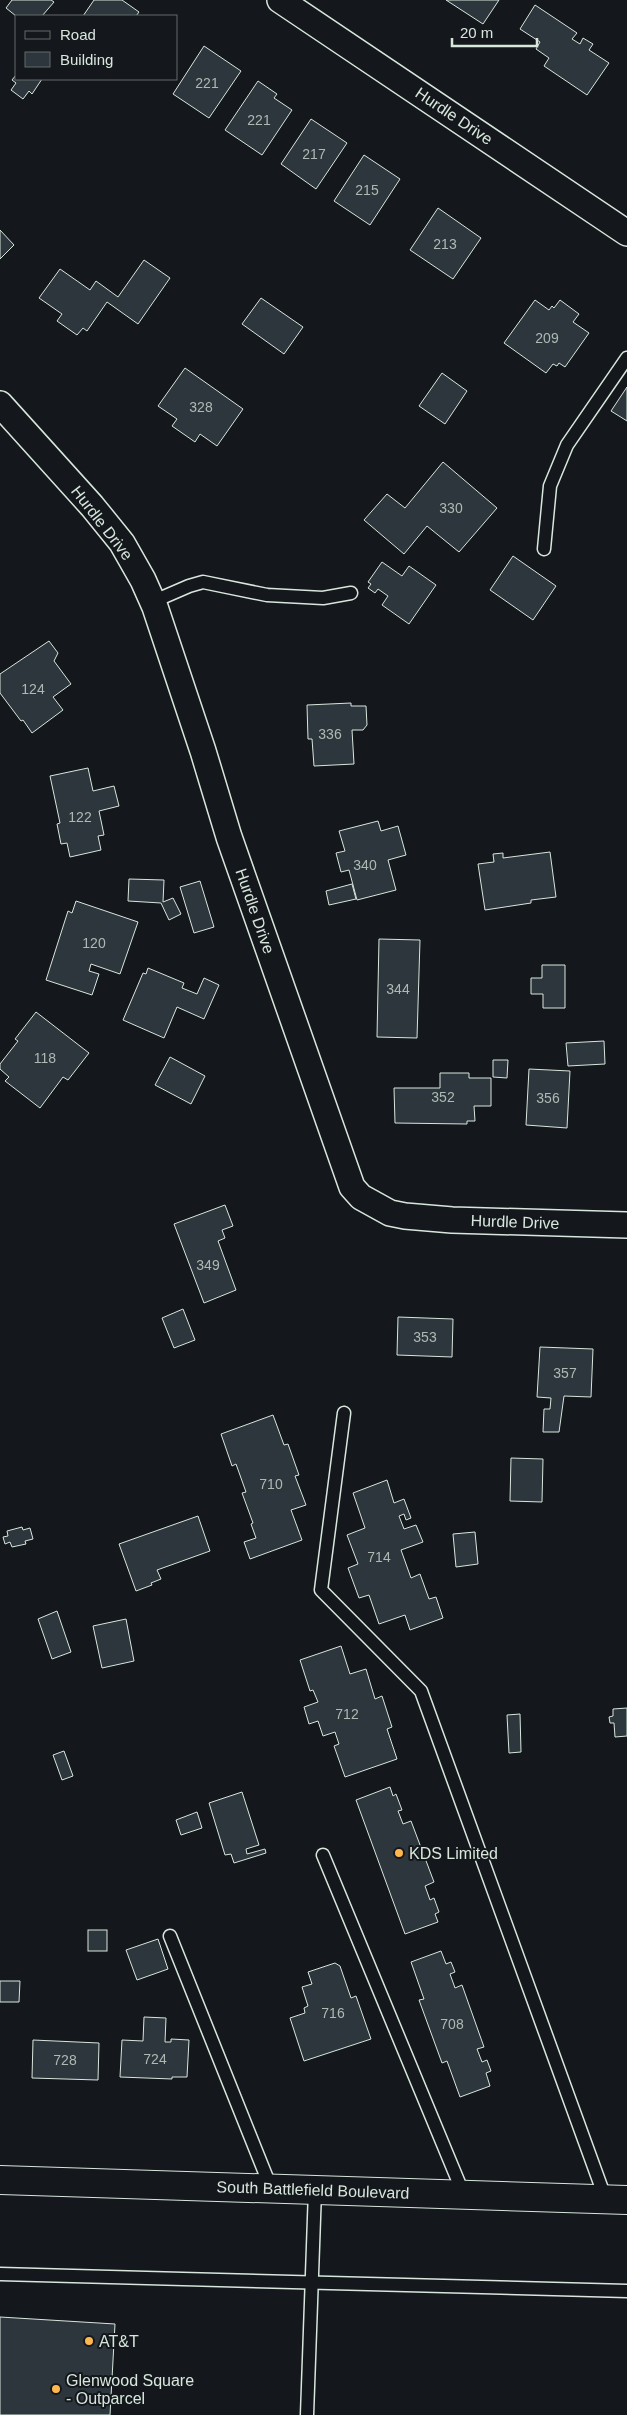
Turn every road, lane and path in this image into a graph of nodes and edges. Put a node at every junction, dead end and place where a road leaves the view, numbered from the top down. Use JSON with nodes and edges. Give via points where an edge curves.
{"nodes":[{"id":1,"x":280,"y":0,"type":"edge"},
{"id":2,"x":627,"y":233,"type":"edge"},
{"id":3,"x":627,"y":358,"type":"edge"},
{"id":4,"x":0,"y":404,"type":"edge"},
{"id":5,"x":544,"y":549,"type":"dead end"},
{"id":6,"x":351,"y":593,"type":"dead end"},
{"id":7,"x":152,"y":602,"type":"junction"},
{"id":8,"x":627,"y":1225,"type":"edge"},
{"id":9,"x":344,"y":1413,"type":"dead end"},
{"id":10,"x":323,"y":1855,"type":"dead end"},
{"id":11,"x":170,"y":1936,"type":"dead end"},
{"id":12,"x":0,"y":2180,"type":"edge"},
{"id":13,"x":271,"y":2188,"type":"junction"},
{"id":14,"x":315,"y":2190,"type":"junction"},
{"id":15,"x":464,"y":2195,"type":"junction"},
{"id":16,"x":617,"y":2200,"type":"edge"},
{"id":17,"x":0,"y":2274,"type":"edge"},
{"id":18,"x":312,"y":2281,"type":"junction"},
{"id":19,"x":627,"y":2291,"type":"edge"},
{"id":20,"x":307,"y":2415,"type":"edge"}],
"edges":[{"from":1,"to":2,"type":"street","name":"Hurdle Drive"},
{"from":3,"to":5,"type":"lane","via":[[567,445],[550,486]]},
{"from":4,"to":7,"type":"street","name":"Hurdle Drive","via":[[122,543]]},
{"from":6,"to":7,"type":"lane","via":[[322,598],[267,595],[203,582]]},
{"from":7,"to":8,"type":"street","name":"Hurdle Drive","via":[[229,837],[352,1187],[361,1197],[390,1213],[405,1216]]},
{"from":9,"to":16,"type":"lane","via":[[321,1590],[421,1691]]},
{"from":10,"to":15,"type":"lane"},
{"from":11,"to":13,"type":"lane"},
{"from":12,"to":13,"type":"main road","name":"South Battlefield Boulevard"},
{"from":13,"to":14,"type":"main road","name":"South Battlefield Boulevard"},
{"from":14,"to":15,"type":"main road","name":"South Battlefield Boulevard"},
{"from":14,"to":18,"type":"lane"},
{"from":15,"to":16,"type":"main road","name":"South Battlefield Boulevard"},
{"from":17,"to":18,"type":"lane"},
{"from":18,"to":19,"type":"lane"},
{"from":18,"to":20,"type":"lane"}]}
